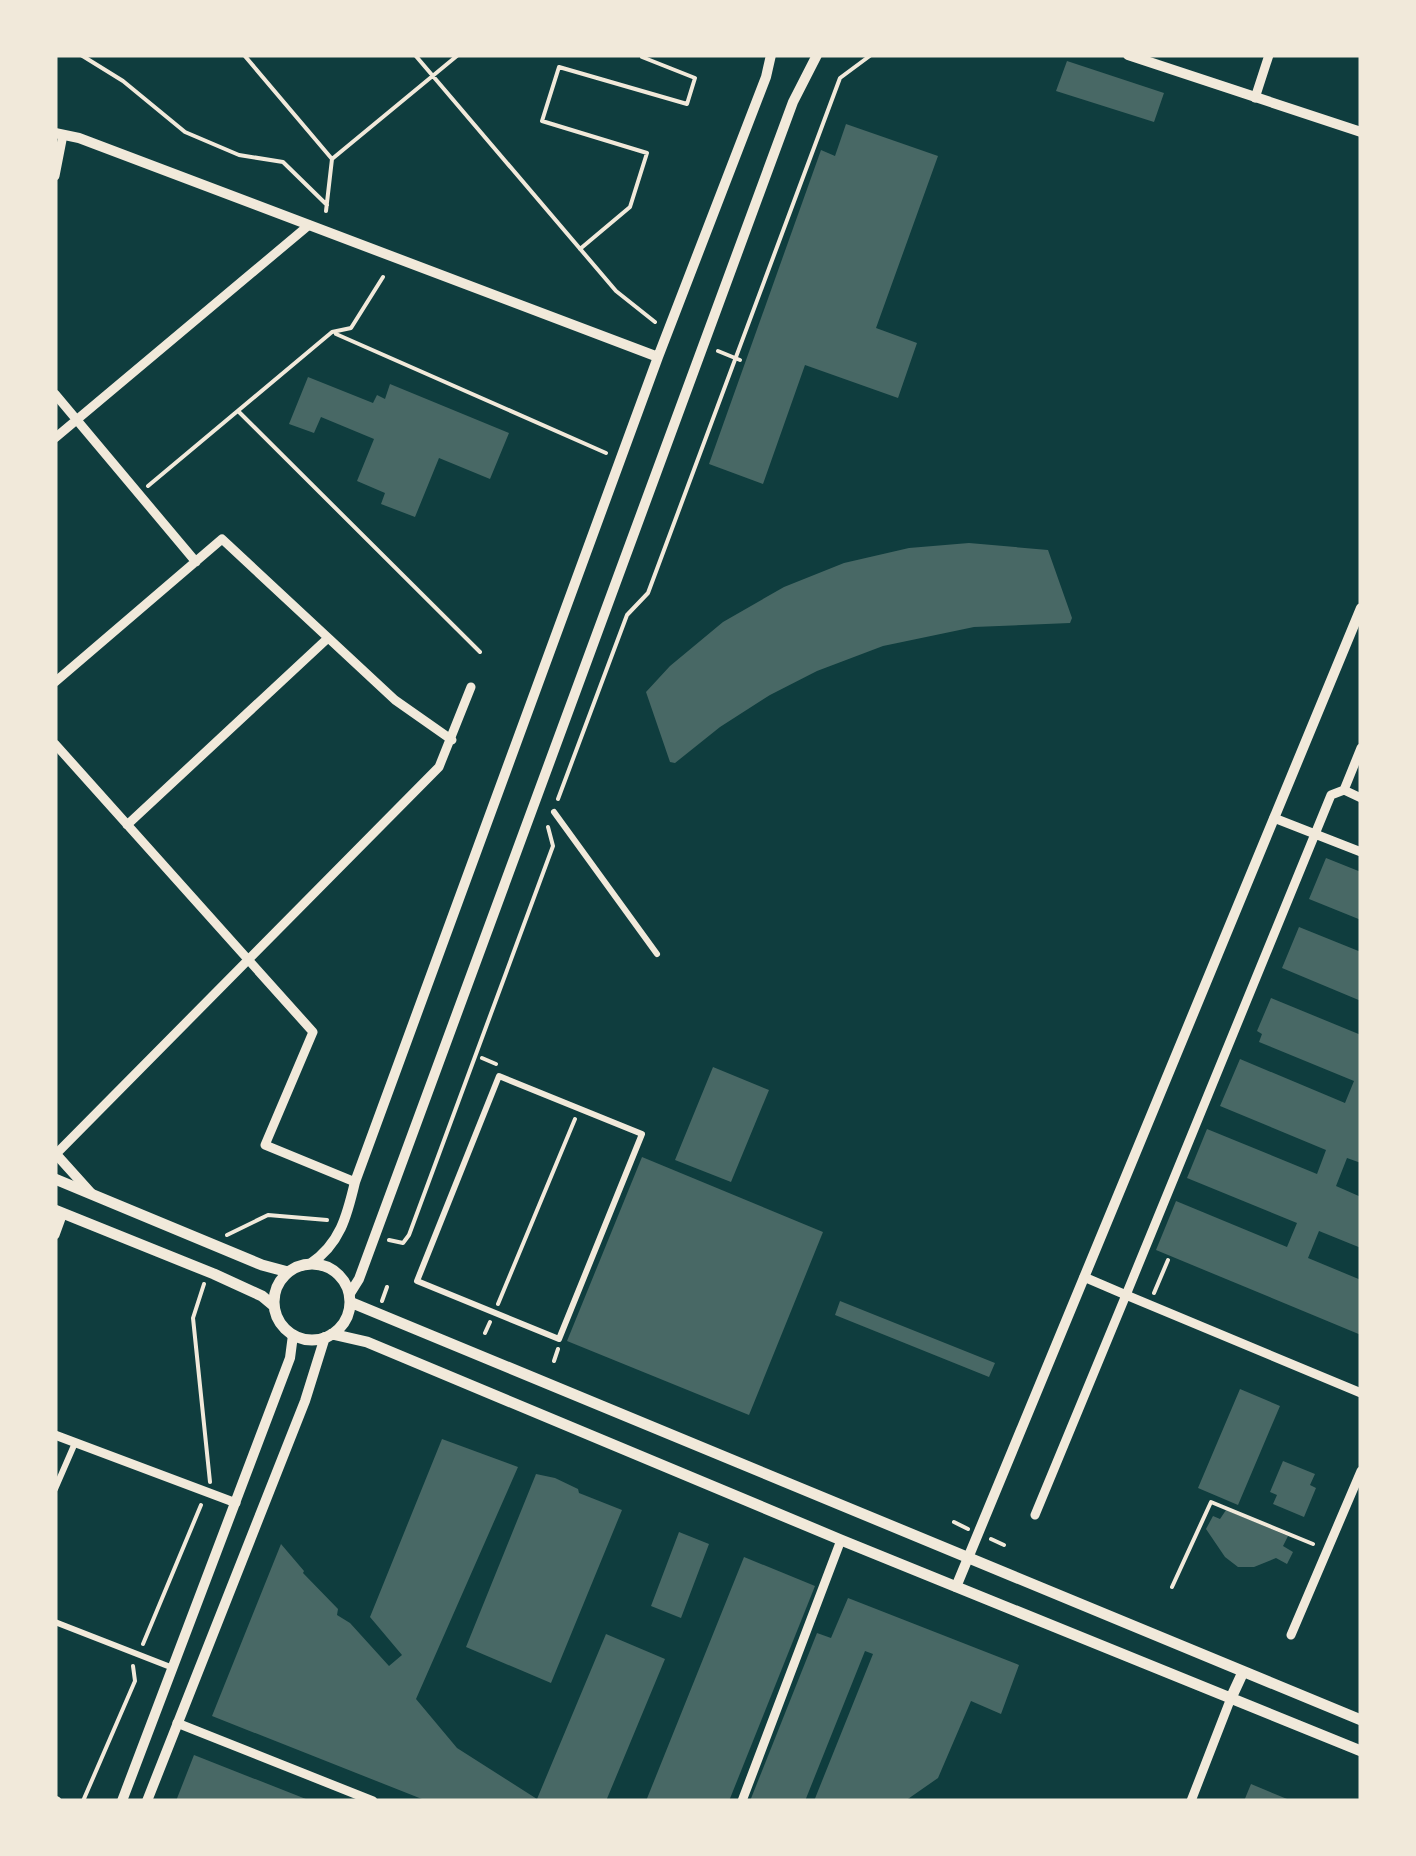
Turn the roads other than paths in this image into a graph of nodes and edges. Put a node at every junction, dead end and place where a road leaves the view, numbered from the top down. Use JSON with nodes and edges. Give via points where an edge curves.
{"nodes":[{"id":1,"x":771,"y":55,"type":"edge"},
{"id":2,"x":817,"y":55,"type":"edge"},
{"id":3,"x":1128,"y":55,"type":"edge"},
{"id":4,"x":1268,"y":55,"type":"edge"},
{"id":5,"x":1255,"y":98,"type":"junction"},
{"id":6,"x":1361,"y":132,"type":"edge"},
{"id":7,"x":59,"y":134,"type":"edge"},
{"id":8,"x":55,"y":176,"type":"edge"},
{"id":9,"x":308,"y":225,"type":"junction"},
{"id":10,"x":658,"y":357,"type":"junction"},
{"id":11,"x":55,"y":394,"type":"edge"},
{"id":12,"x":76,"y":420,"type":"junction"},
{"id":13,"x":55,"y":438,"type":"edge"},
{"id":14,"x":196,"y":562,"type":"junction"},
{"id":15,"x":1361,"y":608,"type":"edge"},
{"id":16,"x":328,"y":638,"type":"junction"},
{"id":17,"x":55,"y":682,"type":"edge"},
{"id":18,"x":470,"y":687,"type":"dead end"},
{"id":19,"x":452,"y":740,"type":"junction"},
{"id":20,"x":55,"y":744,"type":"edge"},
{"id":21,"x":1361,"y":748,"type":"edge"},
{"id":22,"x":1344,"y":790,"type":"junction"},
{"id":23,"x":1361,"y":798,"type":"edge"},
{"id":24,"x":554,"y":812,"type":"dead end"},
{"id":25,"x":1274,"y":818,"type":"junction"},
{"id":26,"x":127,"y":825,"type":"junction"},
{"id":27,"x":1315,"y":834,"type":"junction"},
{"id":28,"x":1361,"y":852,"type":"edge"},
{"id":29,"x":657,"y":954,"type":"dead end"},
{"id":30,"x":248,"y":960,"type":"junction"},
{"id":31,"x":56,"y":1153,"type":"edge"},
{"id":32,"x":55,"y":1180,"type":"edge"},
{"id":33,"x":355,"y":1182,"type":"junction"},
{"id":34,"x":92,"y":1194,"type":"junction"},
{"id":35,"x":59,"y":1212,"type":"edge"},
{"id":36,"x":55,"y":1235,"type":"edge"},
{"id":37,"x":310,"y":1264,"type":"junction"},
{"id":38,"x":288,"y":1272,"type":"junction"},
{"id":39,"x":1084,"y":1277,"type":"junction"},
{"id":40,"x":1126,"y":1295,"type":"junction"},
{"id":41,"x":349,"y":1298,"type":"junction"},
{"id":42,"x":274,"y":1306,"type":"junction"},
{"id":43,"x":494,"y":1312,"type":"joint"},
{"id":44,"x":293,"y":1334,"type":"junction"},
{"id":45,"x":328,"y":1336,"type":"junction"},
{"id":46,"x":1361,"y":1393,"type":"edge"},
{"id":47,"x":55,"y":1436,"type":"edge"},
{"id":48,"x":75,"y":1443,"type":"junction"},
{"id":49,"x":1361,"y":1471,"type":"edge"},
{"id":50,"x":55,"y":1490,"type":"edge"},
{"id":51,"x":236,"y":1503,"type":"junction"},
{"id":52,"x":1034,"y":1515,"type":"dead end"},
{"id":53,"x":842,"y":1540,"type":"junction"},
{"id":54,"x":968,"y":1559,"type":"junction"},
{"id":55,"x":956,"y":1587,"type":"junction"},
{"id":56,"x":55,"y":1622,"type":"edge"},
{"id":57,"x":1292,"y":1635,"type":"dead end"},
{"id":58,"x":173,"y":1668,"type":"junction"},
{"id":59,"x":1243,"y":1672,"type":"junction"},
{"id":60,"x":1231,"y":1698,"type":"junction"},
{"id":61,"x":1361,"y":1720,"type":"edge"},
{"id":62,"x":177,"y":1723,"type":"junction"},
{"id":63,"x":1361,"y":1751,"type":"edge"},
{"id":64,"x":122,"y":1801,"type":"edge"},
{"id":65,"x":147,"y":1801,"type":"edge"},
{"id":66,"x":374,"y":1801,"type":"edge"},
{"id":67,"x":742,"y":1801,"type":"edge"},
{"id":68,"x":1191,"y":1801,"type":"edge"}],
"edges":[{"from":1,"to":10,"type":"street"},
{"from":2,"to":41,"type":"street","via":[[793,102]]},
{"from":3,"to":5,"type":"street"},
{"from":4,"to":5,"type":"street"},
{"from":5,"to":6,"type":"street"},
{"from":7,"to":8,"type":"street"},
{"from":7,"to":9,"type":"street"},
{"from":9,"to":10,"type":"street"},
{"from":9,"to":12,"type":"street"},
{"from":10,"to":33,"type":"street"},
{"from":11,"to":12,"type":"street"},
{"from":12,"to":13,"type":"street"},
{"from":12,"to":14,"type":"street"},
{"from":14,"to":16,"type":"street","via":[[222,539]]},
{"from":14,"to":17,"type":"street"},
{"from":15,"to":25,"type":"street"},
{"from":16,"to":19,"type":"street","via":[[395,700]]},
{"from":16,"to":26,"type":"street"},
{"from":18,"to":19,"type":"street"},
{"from":19,"to":30,"type":"street","via":[[440,766]]},
{"from":20,"to":26,"type":"street"},
{"from":21,"to":22,"type":"street"},
{"from":22,"to":23,"type":"street"},
{"from":22,"to":27,"type":"street","via":[[1331,795]]},
{"from":24,"to":29,"type":"street"},
{"from":25,"to":27,"type":"street"},
{"from":25,"to":39,"type":"street"},
{"from":26,"to":30,"type":"street"},
{"from":27,"to":28,"type":"street"},
{"from":27,"to":40,"type":"street"},
{"from":30,"to":31,"type":"street"},
{"from":30,"to":33,"type":"street","via":[[313,1032],[265,1146]]},
{"from":31,"to":34,"type":"street"},
{"from":32,"to":34,"type":"main road"},
{"from":33,"to":37,"type":"street","via":[[334,1244]]},
{"from":34,"to":38,"type":"main road"},
{"from":35,"to":36,"type":"street"},
{"from":35,"to":42,"type":"main road","via":[[214,1274]]},
{"from":37,"to":38,"type":"main road"},
{"from":37,"to":41,"type":"main road","via":[[335,1272]]},
{"from":38,"to":42,"type":"main road"},
{"from":39,"to":40,"type":"street"},
{"from":39,"to":54,"type":"street"},
{"from":40,"to":46,"type":"street"},
{"from":40,"to":52,"type":"street"},
{"from":41,"to":45,"type":"main road","via":[[345,1320]]},
{"from":41,"to":54,"type":"main road"},
{"from":42,"to":44,"type":"main road"},
{"from":43,"to":43,"type":"street","via":[[559,1339],[642,1134],[500,1076],[417,1280]]},
{"from":44,"to":45,"type":"main road","via":[[308,1340]]},
{"from":44,"to":51,"type":"street"},
{"from":45,"to":53,"type":"main road","via":[[367,1342]]},
{"from":45,"to":62,"type":"street"},
{"from":47,"to":48,"type":"street"},
{"from":48,"to":50,"type":"street"},
{"from":48,"to":51,"type":"street"},
{"from":49,"to":57,"type":"street"},
{"from":51,"to":58,"type":"street"},
{"from":53,"to":55,"type":"main road"},
{"from":53,"to":67,"type":"street"},
{"from":54,"to":55,"type":"street"},
{"from":54,"to":59,"type":"main road"},
{"from":55,"to":60,"type":"main road"},
{"from":56,"to":58,"type":"street"},
{"from":58,"to":64,"type":"street"},
{"from":59,"to":60,"type":"main road"},
{"from":59,"to":61,"type":"main road"},
{"from":60,"to":63,"type":"main road"},
{"from":60,"to":68,"type":"street"},
{"from":62,"to":65,"type":"street"},
{"from":62,"to":66,"type":"street"}]}
